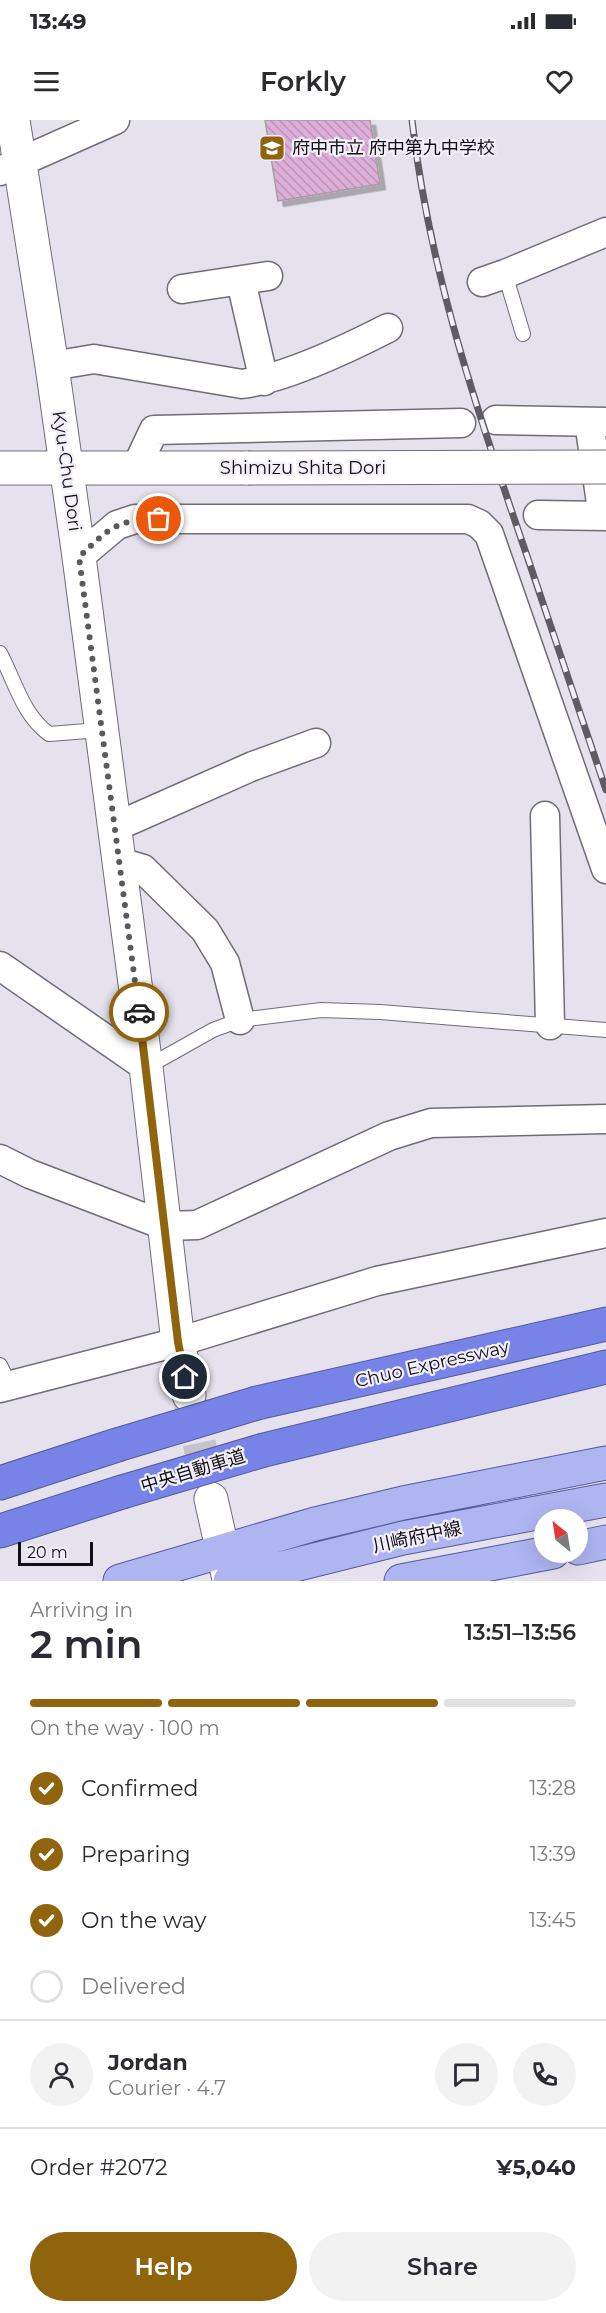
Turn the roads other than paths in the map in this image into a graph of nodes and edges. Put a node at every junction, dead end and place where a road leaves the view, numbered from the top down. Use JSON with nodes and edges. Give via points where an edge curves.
{"nodes":[{"id":1,"x":13,"y":120,"type":"edge"},
{"id":2,"x":115,"y":120,"type":"edge"},
{"id":3,"x":10,"y":166,"type":"edge"},
{"id":4,"x":606,"y":232,"type":"edge"},
{"id":5,"x":494,"y":278,"type":"joint"},
{"id":6,"x":182,"y":290,"type":"dead end"},
{"id":7,"x":388,"y":328,"type":"dead end"},
{"id":8,"x":523,"y":334,"type":"dead end"},
{"id":9,"x":52,"y":366,"type":"junction"},
{"id":10,"x":264,"y":381,"type":"junction"},
{"id":11,"x":496,"y":420,"type":"dead end"},
{"id":12,"x":598,"y":422,"type":"edge"},
{"id":13,"x":461,"y":423,"type":"dead end"},
{"id":14,"x":606,"y":467,"type":"edge"},
{"id":15,"x":0,"y":468,"type":"edge"},
{"id":16,"x":66,"y":468,"type":"junction"},
{"id":17,"x":136,"y":468,"type":"junction"},
{"id":18,"x":538,"y":516,"type":"dead end"},
{"id":19,"x":605,"y":516,"type":"edge"},
{"id":20,"x":79,"y":557,"type":"junction"},
{"id":21,"x":0,"y":653,"type":"edge"},
{"id":22,"x":100,"y":730,"type":"junction"},
{"id":23,"x":316,"y":743,"type":"dead end"},
{"id":24,"x":545,"y":816,"type":"dead end"},
{"id":25,"x":115,"y":827,"type":"junction"},
{"id":26,"x":119,"y":862,"type":"junction"},
{"id":27,"x":606,"y":869,"type":"edge"},
{"id":28,"x":0,"y":966,"type":"edge"},
{"id":29,"x":240,"y":1020,"type":"junction"},
{"id":30,"x":550,"y":1025,"type":"junction"},
{"id":31,"x":606,"y":1030,"type":"edge"},
{"id":32,"x":146,"y":1067,"type":"junction"},
{"id":33,"x":606,"y":1119,"type":"edge"},
{"id":34,"x":0,"y":1159,"type":"edge"},
{"id":35,"x":166,"y":1226,"type":"junction"},
{"id":36,"x":606,"y":1233,"type":"edge"},
{"id":37,"x":606,"y":1324,"type":"edge"},
{"id":38,"x":178,"y":1342,"type":"junction"},
{"id":39,"x":606,"y":1368,"type":"edge"},
{"id":40,"x":3,"y":1380,"type":"edge"},
{"id":41,"x":189,"y":1395,"type":"tunnel mouth"},
{"id":42,"x":606,"y":1463,"type":"edge"},
{"id":43,"x":0,"y":1483,"type":"edge"},
{"id":44,"x":212,"y":1499,"type":"tunnel mouth"},
{"id":45,"x":606,"y":1500,"type":"edge"},
{"id":46,"x":0,"y":1531,"type":"edge"},
{"id":47,"x":606,"y":1542,"type":"edge"},
{"id":48,"x":588,"y":1546,"type":"edge"},
{"id":49,"x":534,"y":1558,"type":"edge"},
{"id":50,"x":227,"y":1571,"type":"edge"},
{"id":51,"x":483,"y":1574,"type":"edge"},
{"id":52,"x":120,"y":1581,"type":"edge"},
{"id":53,"x":401,"y":1581,"type":"edge"}],
"edges":[{"from":1,"to":3,"type":"street","name":"Kyu-Chu Dori"},
{"from":2,"to":3,"type":"street"},
{"from":3,"to":9,"type":"street","name":"Kyu-Chu Dori"},
{"from":4,"to":5,"type":"street"},
{"from":5,"to":8,"type":"lane"},
{"from":6,"to":10,"type":"street","via":[[254,278]]},
{"from":7,"to":10,"type":"street"},
{"from":9,"to":10,"type":"street","via":[[94,359],[242,384]]},
{"from":9,"to":16,"type":"street","name":"Kyu-Chu Dori"},
{"from":11,"to":12,"type":"street"},
{"from":12,"to":19,"type":"street"},
{"from":13,"to":17,"type":"street","via":[[154,430]]},
{"from":14,"to":17,"type":"street","name":"Shimizu Shita Dori","bridge":true},
{"from":15,"to":16,"type":"street","name":"Shimizu Shita Dori"},
{"from":16,"to":17,"type":"street","name":"Shimizu Shita Dori"},
{"from":16,"to":20,"type":"street","name":"Kyu-Chu Dori"},
{"from":18,"to":19,"type":"street"},
{"from":20,"to":22,"type":"street","name":"Kyu-Chu Dori"},
{"from":20,"to":27,"type":"street","via":[[117,525],[135,519],[468,519],[479,524],[489,534]]},
{"from":21,"to":22,"type":"lane","via":[[16,692],[49,734]]},
{"from":22,"to":25,"type":"street","name":"Kyu-Chu Dori"},
{"from":23,"to":25,"type":"street","via":[[253,766]]},
{"from":24,"to":30,"type":"street"},
{"from":25,"to":26,"type":"street","name":"Kyu-Chu Dori"},
{"from":26,"to":29,"type":"street","via":[[143,869],[205,930],[225,963]]},
{"from":26,"to":32,"type":"street","name":"Kyu-Chu Dori"},
{"from":28,"to":32,"type":"street"},
{"from":29,"to":30,"type":"lane","via":[[321,1010]]},
{"from":29,"to":32,"type":"lane","via":[[213,1030]]},
{"from":30,"to":31,"type":"lane"},
{"from":32,"to":35,"type":"street","name":"Kyu-Chu Dori"},
{"from":33,"to":35,"type":"street","via":[[431,1124],[389,1136],[197,1225]]},
{"from":34,"to":35,"type":"street"},
{"from":35,"to":38,"type":"street","name":"Kyu-Chu Dori"},
{"from":36,"to":38,"type":"street","via":[[377,1281]]},
{"from":37,"to":43,"type":"highway","name":"Chuo Expressway","bridge":true,"via":[[257,1403]]},
{"from":38,"to":40,"type":"street"},
{"from":38,"to":41,"type":"street","name":"Kyu-Chu Dori"},
{"from":39,"to":46,"type":"highway","name":"中央自動車道","bridge":true,"via":[[264,1450]]},
{"from":42,"to":50,"type":"main road","via":[[315,1524]]},
{"from":44,"to":50,"type":"street"},
{"from":45,"to":50,"type":"main road","name":"川崎府中線"},
{"from":47,"to":48,"type":"main road"},
{"from":49,"to":51,"type":"main road"},
{"from":50,"to":52,"type":"main road"},
{"from":51,"to":53,"type":"main road"}]}
